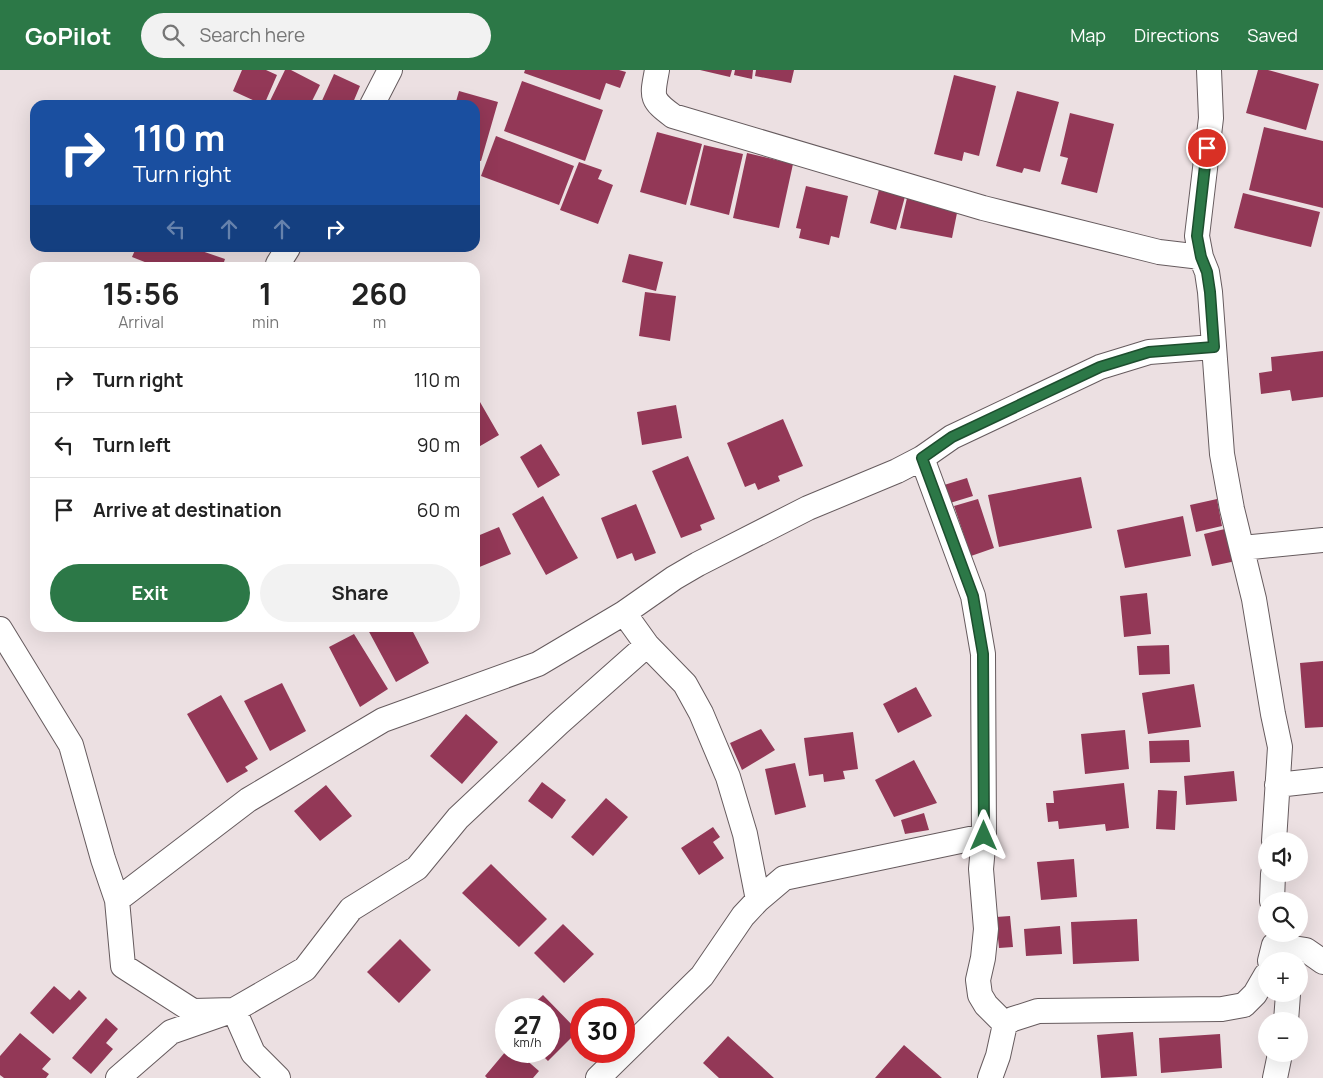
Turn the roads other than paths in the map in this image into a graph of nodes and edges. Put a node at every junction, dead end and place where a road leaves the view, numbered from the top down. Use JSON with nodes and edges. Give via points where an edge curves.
{"nodes":[{"id":1,"x":390,"y":70,"type":"edge"},
{"id":2,"x":658,"y":70,"type":"edge"},
{"id":3,"x":1209,"y":70,"type":"edge"},
{"id":4,"x":375,"y":100,"type":"edge"},
{"id":5,"x":1201,"y":257,"type":"junction"},
{"id":6,"x":1214,"y":347,"type":"junction"},
{"id":7,"x":922,"y":458,"type":"junction"},
{"id":8,"x":1323,"y":540,"type":"edge"},
{"id":9,"x":1242,"y":548,"type":"junction"},
{"id":10,"x":624,"y":613,"type":"junction"},
{"id":11,"x":0,"y":629,"type":"edge"},
{"id":12,"x":647,"y":645,"type":"junction"},
{"id":13,"x":1323,"y":780,"type":"edge"},
{"id":14,"x":1277,"y":785,"type":"junction"},
{"id":15,"x":1274,"y":832,"type":"edge"},
{"id":16,"x":984,"y":836,"type":"junction"},
{"id":17,"x":117,"y":900,"type":"junction"},
{"id":18,"x":758,"y":900,"type":"junction"},
{"id":19,"x":1274,"y":950,"type":"edge"},
{"id":20,"x":1323,"y":962,"type":"edge"},
{"id":21,"x":1258,"y":989,"type":"edge"},
{"id":22,"x":234,"y":1010,"type":"junction"},
{"id":23,"x":1005,"y":1024,"type":"junction"},
{"id":24,"x":1278,"y":1062,"type":"edge"},
{"id":25,"x":118,"y":1078,"type":"edge"},
{"id":26,"x":278,"y":1078,"type":"edge"},
{"id":27,"x":598,"y":1078,"type":"edge"},
{"id":28,"x":990,"y":1078,"type":"edge"},
{"id":29,"x":1275,"y":1078,"type":"edge"}],
"edges":[{"from":1,"to":4,"type":"street"},
{"from":2,"to":5,"type":"street","via":[[652,93],[658,105],[673,116],[983,208],[1159,252]]},
{"from":3,"to":5,"type":"street","via":[[1211,118],[1197,236]]},
{"from":5,"to":6,"type":"street","via":[[1210,292]]},
{"from":6,"to":7,"type":"street","via":[[1149,352],[1100,367],[952,437]]},
{"from":6,"to":9,"type":"street","via":[[1222,454]]},
{"from":7,"to":10,"type":"street","via":[[808,508],[698,564]]},
{"from":7,"to":16,"type":"street","via":[[973,596],[983,654]]},
{"from":8,"to":9,"type":"street"},
{"from":9,"to":14,"type":"street","via":[[1280,747]]},
{"from":10,"to":12,"type":"street"},
{"from":10,"to":17,"type":"street","via":[[538,664],[384,720],[248,800]]},
{"from":11,"to":17,"type":"street","via":[[71,745]]},
{"from":12,"to":18,"type":"street","via":[[685,684],[701,713],[728,777],[745,834]]},
{"from":12,"to":22,"type":"street","via":[[458,818],[417,868],[351,909],[305,970]]},
{"from":13,"to":14,"type":"street"},
{"from":14,"to":15,"type":"street"},
{"from":16,"to":18,"type":"street","via":[[784,878]]},
{"from":16,"to":23,"type":"street","via":[[981,869],[986,929],[978,980],[980,995],[986,1005]]},
{"from":17,"to":22,"type":"street","via":[[123,966],[193,1011]]},
{"from":18,"to":27,"type":"street","via":[[743,916],[702,976]]},
{"from":19,"to":20,"type":"street","via":[[1306,950]]},
{"from":21,"to":23,"type":"street","via":[[1244,1005],[1222,1009],[1038,1011]]},
{"from":22,"to":25,"type":"street","via":[[171,1032]]},
{"from":22,"to":26,"type":"street","via":[[253,1053]]},
{"from":23,"to":28,"type":"street"},
{"from":24,"to":29,"type":"street"}]}
